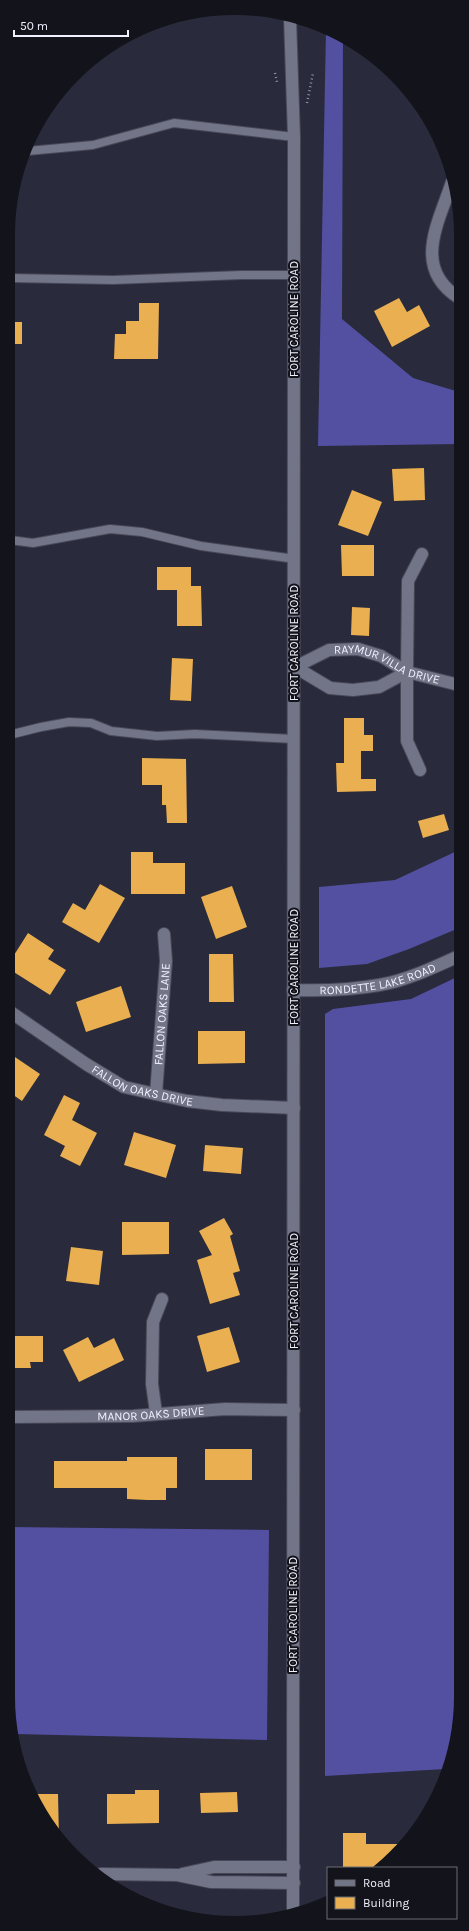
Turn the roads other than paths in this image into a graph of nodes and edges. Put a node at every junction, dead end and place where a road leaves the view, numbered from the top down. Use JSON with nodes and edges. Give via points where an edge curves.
{"nodes":[{"id":1,"x":290,"y":22,"type":"edge"},
{"id":2,"x":294,"y":137,"type":"junction"},
{"id":3,"x":33,"y":150,"type":"edge"},
{"id":4,"x":449,"y":190,"type":"edge"},
{"id":5,"x":294,"y":275,"type":"junction"},
{"id":6,"x":15,"y":278,"type":"edge"},
{"id":7,"x":454,"y":295,"type":"edge"},
{"id":8,"x":15,"y":541,"type":"edge"},
{"id":9,"x":422,"y":554,"type":"dead end"},
{"id":10,"x":295,"y":559,"type":"junction"},
{"id":11,"x":294,"y":667,"type":"junction"},
{"id":12,"x":407,"y":672,"type":"junction"},
{"id":13,"x":454,"y":683,"type":"edge"},
{"id":14,"x":15,"y":734,"type":"edge"},
{"id":15,"x":294,"y":739,"type":"junction"},
{"id":16,"x":420,"y":770,"type":"dead end"},
{"id":17,"x":164,"y":934,"type":"dead end"},
{"id":18,"x":454,"y":958,"type":"edge"},
{"id":19,"x":293,"y":990,"type":"junction"},
{"id":20,"x":15,"y":1015,"type":"edge"},
{"id":21,"x":156,"y":1094,"type":"junction"},
{"id":22,"x":294,"y":1108,"type":"junction"},
{"id":23,"x":162,"y":1299,"type":"dead end"},
{"id":24,"x":294,"y":1410,"type":"junction"},
{"id":25,"x":156,"y":1413,"type":"junction"},
{"id":26,"x":15,"y":1417,"type":"edge"},
{"id":27,"x":294,"y":1867,"type":"junction"},
{"id":28,"x":106,"y":1874,"type":"edge"},
{"id":29,"x":177,"y":1875,"type":"junction"},
{"id":30,"x":294,"y":1883,"type":"junction"},
{"id":31,"x":293,"y":1908,"type":"edge"}],
"edges":[{"from":1,"to":2,"type":"street","name":"FORT CAROLINE ROAD"},
{"from":2,"to":3,"type":"lane","via":[[174,123],[93,145]]},
{"from":2,"to":5,"type":"street","name":"FORT CAROLINE ROAD"},
{"from":4,"to":7,"type":"street","via":[[434,236],[431,256],[437,276],[446,290]]},
{"from":5,"to":6,"type":"lane","via":[[114,280]]},
{"from":5,"to":10,"type":"street","name":"FORT CAROLINE ROAD"},
{"from":8,"to":10,"type":"lane","via":[[33,543],[110,529],[142,532],[201,546]]},
{"from":9,"to":12,"type":"street","via":[[408,581]]},
{"from":10,"to":11,"type":"street","name":"FORT CAROLINE ROAD"},
{"from":11,"to":12,"type":"street","name":"RAYMUR VILLA DRIVE","via":[[329,650],[358,649],[381,656]]},
{"from":11,"to":12,"type":"street","via":[[330,688],[353,690],[379,687]]},
{"from":11,"to":15,"type":"street","name":"FORT CAROLINE ROAD"},
{"from":12,"to":13,"type":"street","name":"RAYMUR VILLA DRIVE"},
{"from":12,"to":16,"type":"street","via":[[407,741]]},
{"from":14,"to":15,"type":"lane","via":[[69,722],[91,723],[111,732],[157,736],[194,734]]},
{"from":15,"to":19,"type":"street","name":"FORT CAROLINE ROAD"},
{"from":17,"to":21,"type":"street","name":"FALLON OAKS LANE","via":[[166,961]]},
{"from":18,"to":19,"type":"street","name":"RONDETTE LAKE ROAD","via":[[380,985],[320,991]]},
{"from":19,"to":22,"type":"street","name":"FORT CAROLINE ROAD"},
{"from":20,"to":21,"type":"street","name":"FALLON OAKS DRIVE","via":[[104,1075],[124,1086]]},
{"from":21,"to":22,"type":"street","name":"FALLON OAKS DRIVE","via":[[222,1105]]},
{"from":22,"to":24,"type":"street","name":"FORT CAROLINE ROAD"},
{"from":23,"to":25,"type":"street","via":[[153,1322],[152,1384]]},
{"from":24,"to":25,"type":"street","name":"MANOR OAKS DRIVE","via":[[226,1409]]},
{"from":24,"to":27,"type":"street","name":"FORT CAROLINE ROAD"},
{"from":25,"to":26,"type":"street","name":"MANOR OAKS DRIVE","via":[[133,1416]]},
{"from":27,"to":29,"type":"street","via":[[214,1867]]},
{"from":27,"to":30,"type":"street","name":"FORT CAROLINE ROAD"},
{"from":28,"to":29,"type":"street"},
{"from":29,"to":30,"type":"street","via":[[211,1882]]},
{"from":30,"to":31,"type":"street","name":"FORT CAROLINE ROAD"}]}
